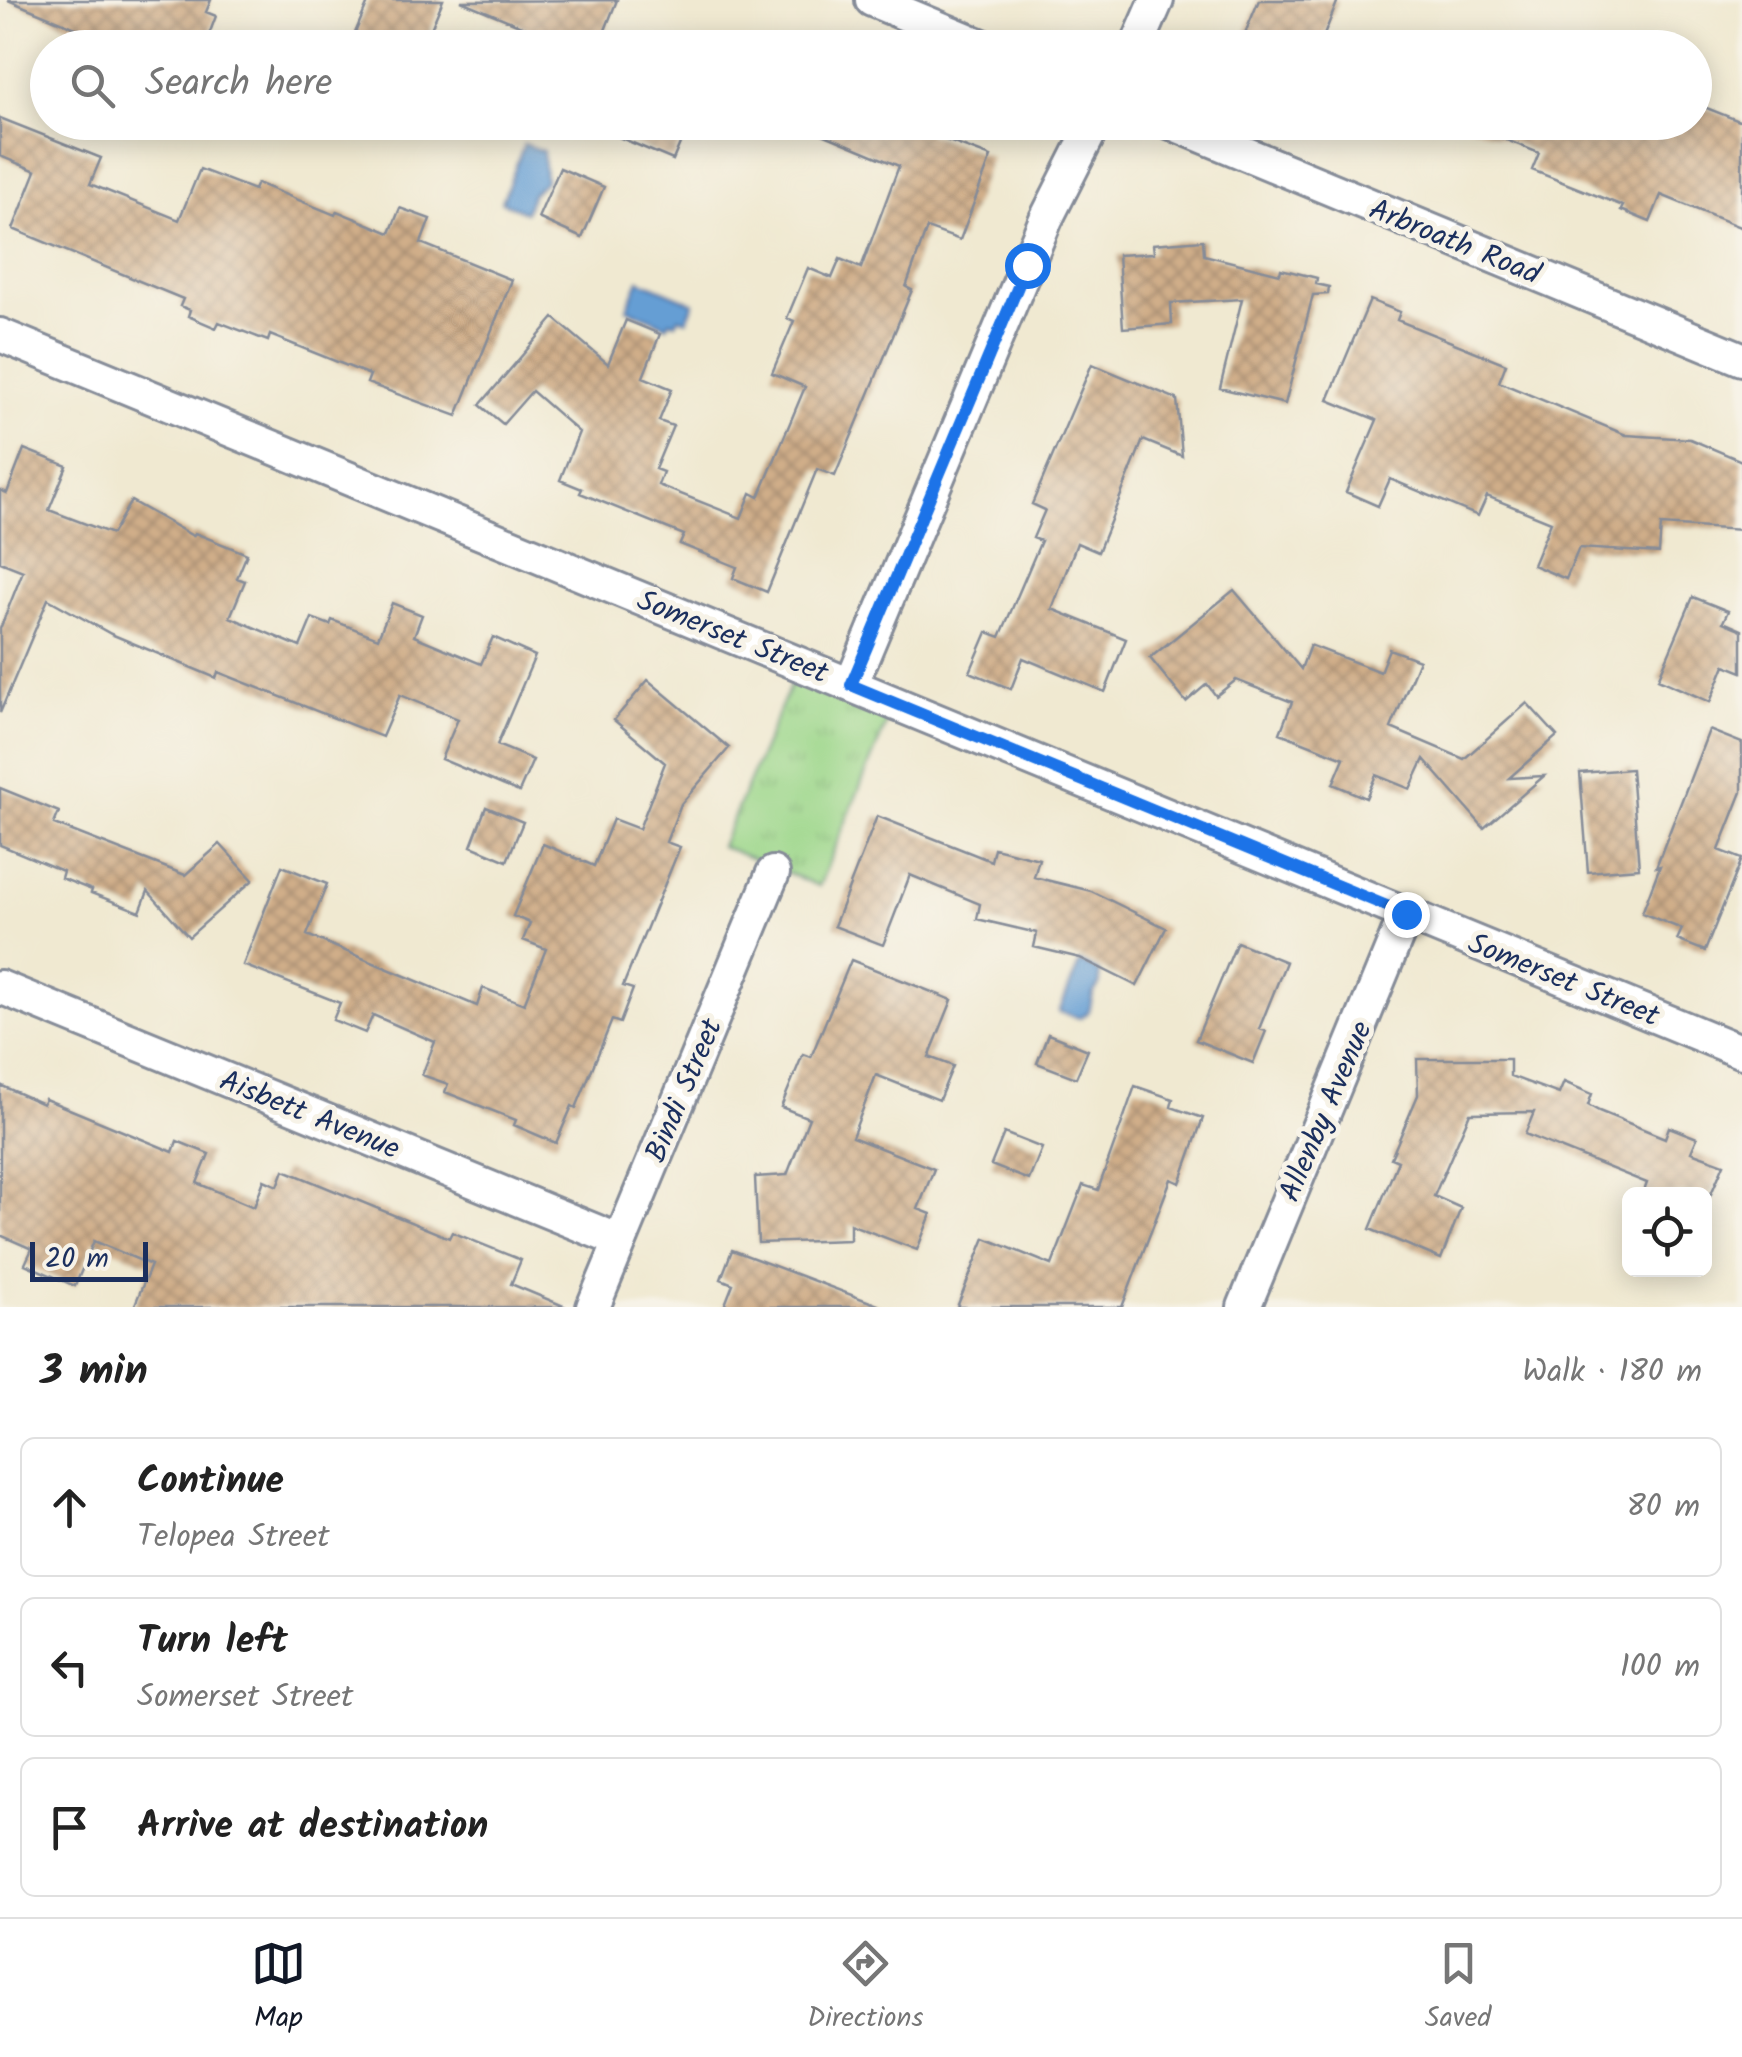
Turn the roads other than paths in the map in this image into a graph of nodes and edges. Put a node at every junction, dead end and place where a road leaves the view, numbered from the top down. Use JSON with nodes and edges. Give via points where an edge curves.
{"nodes":[{"id":1,"x":872,"y":0,"type":"edge"},
{"id":2,"x":1156,"y":0,"type":"edge"},
{"id":3,"x":944,"y":30,"type":"edge"},
{"id":4,"x":1144,"y":30,"type":"edge"},
{"id":5,"x":1087,"y":140,"type":"edge"},
{"id":6,"x":1213,"y":140,"type":"edge"},
{"id":7,"x":0,"y":334,"type":"edge"},
{"id":8,"x":1742,"y":359,"type":"edge"},
{"id":9,"x":851,"y":685,"type":"junction"},
{"id":10,"x":773,"y":873,"type":"dead end"},
{"id":11,"x":1406,"y":914,"type":"junction"},
{"id":12,"x":0,"y":987,"type":"edge"},
{"id":13,"x":1742,"y":1052,"type":"edge"},
{"id":14,"x":620,"y":1241,"type":"junction"},
{"id":15,"x":593,"y":1307,"type":"edge"},
{"id":16,"x":1244,"y":1307,"type":"edge"}],
"edges":[{"from":1,"to":3,"type":"street"},
{"from":2,"to":4,"type":"street"},
{"from":5,"to":9,"type":"street","via":[[1046,219]]},
{"from":6,"to":8,"type":"street","name":"Arbroath Road"},
{"from":7,"to":9,"type":"street","name":"Somerset Street"},
{"from":9,"to":11,"type":"street","name":"Somerset Street"},
{"from":10,"to":14,"type":"street","name":"Bindi Street"},
{"from":11,"to":13,"type":"street","name":"Somerset Street"},
{"from":11,"to":16,"type":"street","name":"Allenby Avenue"},
{"from":12,"to":14,"type":"street","name":"Aisbett Avenue"},
{"from":14,"to":15,"type":"street","name":"Bindi Street"}]}
